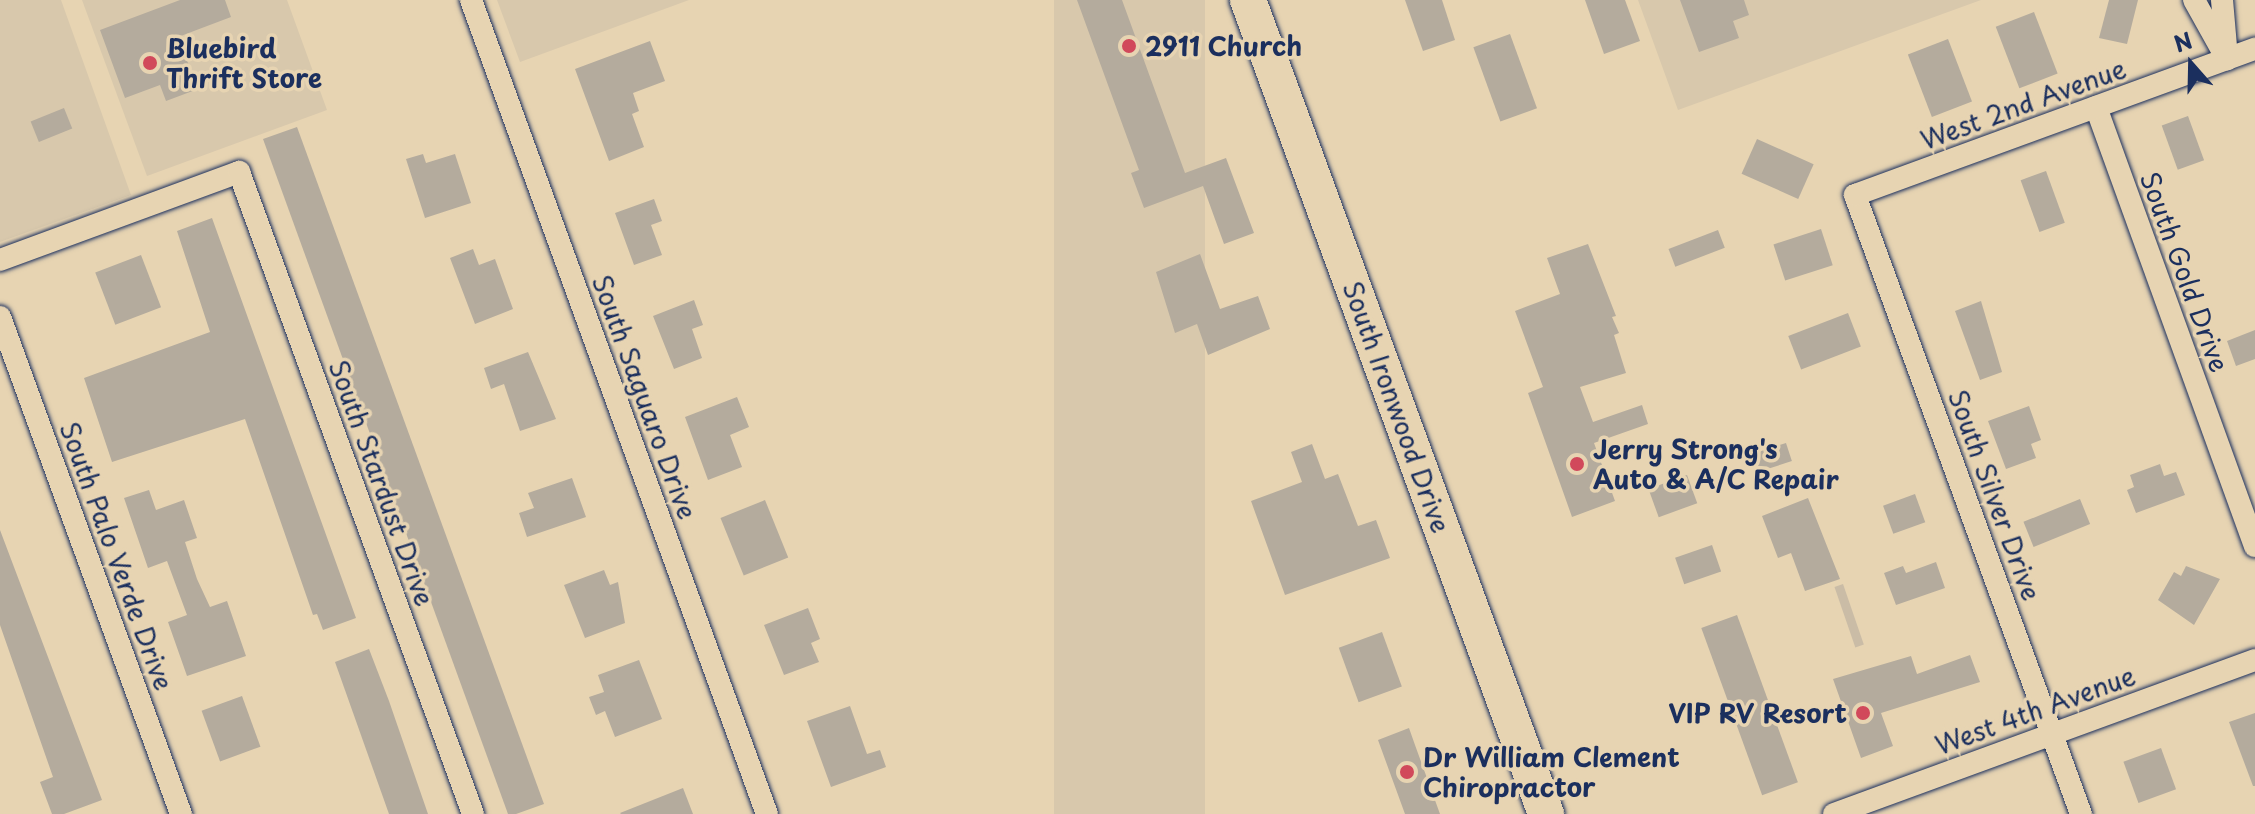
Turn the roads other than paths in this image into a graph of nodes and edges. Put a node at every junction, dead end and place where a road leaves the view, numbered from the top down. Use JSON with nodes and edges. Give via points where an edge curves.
{"nodes":[{"id":1,"x":471,"y":0,"type":"edge"},
{"id":2,"x":1248,"y":0,"type":"edge"},
{"id":3,"x":2194,"y":0,"type":"edge"},
{"id":4,"x":2222,"y":0,"type":"edge"},
{"id":5,"x":2255,"y":49,"type":"edge"},
{"id":6,"x":2227,"y":59,"type":"junction"},
{"id":7,"x":2096,"y":107,"type":"junction"},
{"id":8,"x":1855,"y":195,"type":"joint"},
{"id":9,"x":0,"y":260,"type":"edge"},
{"id":10,"x":0,"y":317,"type":"edge"},
{"id":11,"x":2255,"y":546,"type":"edge"},
{"id":12,"x":2255,"y":660,"type":"edge"},
{"id":13,"x":2052,"y":733,"type":"junction"},
{"id":14,"x":181,"y":814,"type":"edge"},
{"id":15,"x":473,"y":814,"type":"edge"},
{"id":16,"x":767,"y":814,"type":"edge"},
{"id":17,"x":1546,"y":814,"type":"edge"},
{"id":18,"x":1834,"y":814,"type":"edge"},
{"id":19,"x":2081,"y":814,"type":"edge"}],
"edges":[{"from":1,"to":16,"type":"street","name":"South Saguaro Drive"},
{"from":2,"to":17,"type":"main road","name":"South Ironwood Drive"},
{"from":3,"to":6,"type":"street"},
{"from":4,"to":6,"type":"street"},
{"from":5,"to":6,"type":"street","name":"West 2nd Avenue"},
{"from":6,"to":7,"type":"street","name":"West 2nd Avenue"},
{"from":7,"to":8,"type":"street","name":"West 2nd Avenue"},
{"from":7,"to":11,"type":"street","name":"South Gold Drive"},
{"from":8,"to":13,"type":"street","name":"South Silver Drive"},
{"from":9,"to":15,"type":"street","name":"South Stardust Drive","via":[[239,172]]},
{"from":10,"to":14,"type":"street","name":"South Palo Verde Drive"},
{"from":12,"to":13,"type":"street","name":"West 4th Avenue"},
{"from":13,"to":18,"type":"street","name":"West 4th Avenue"},
{"from":13,"to":19,"type":"street","name":"South Silver Drive"}]}
